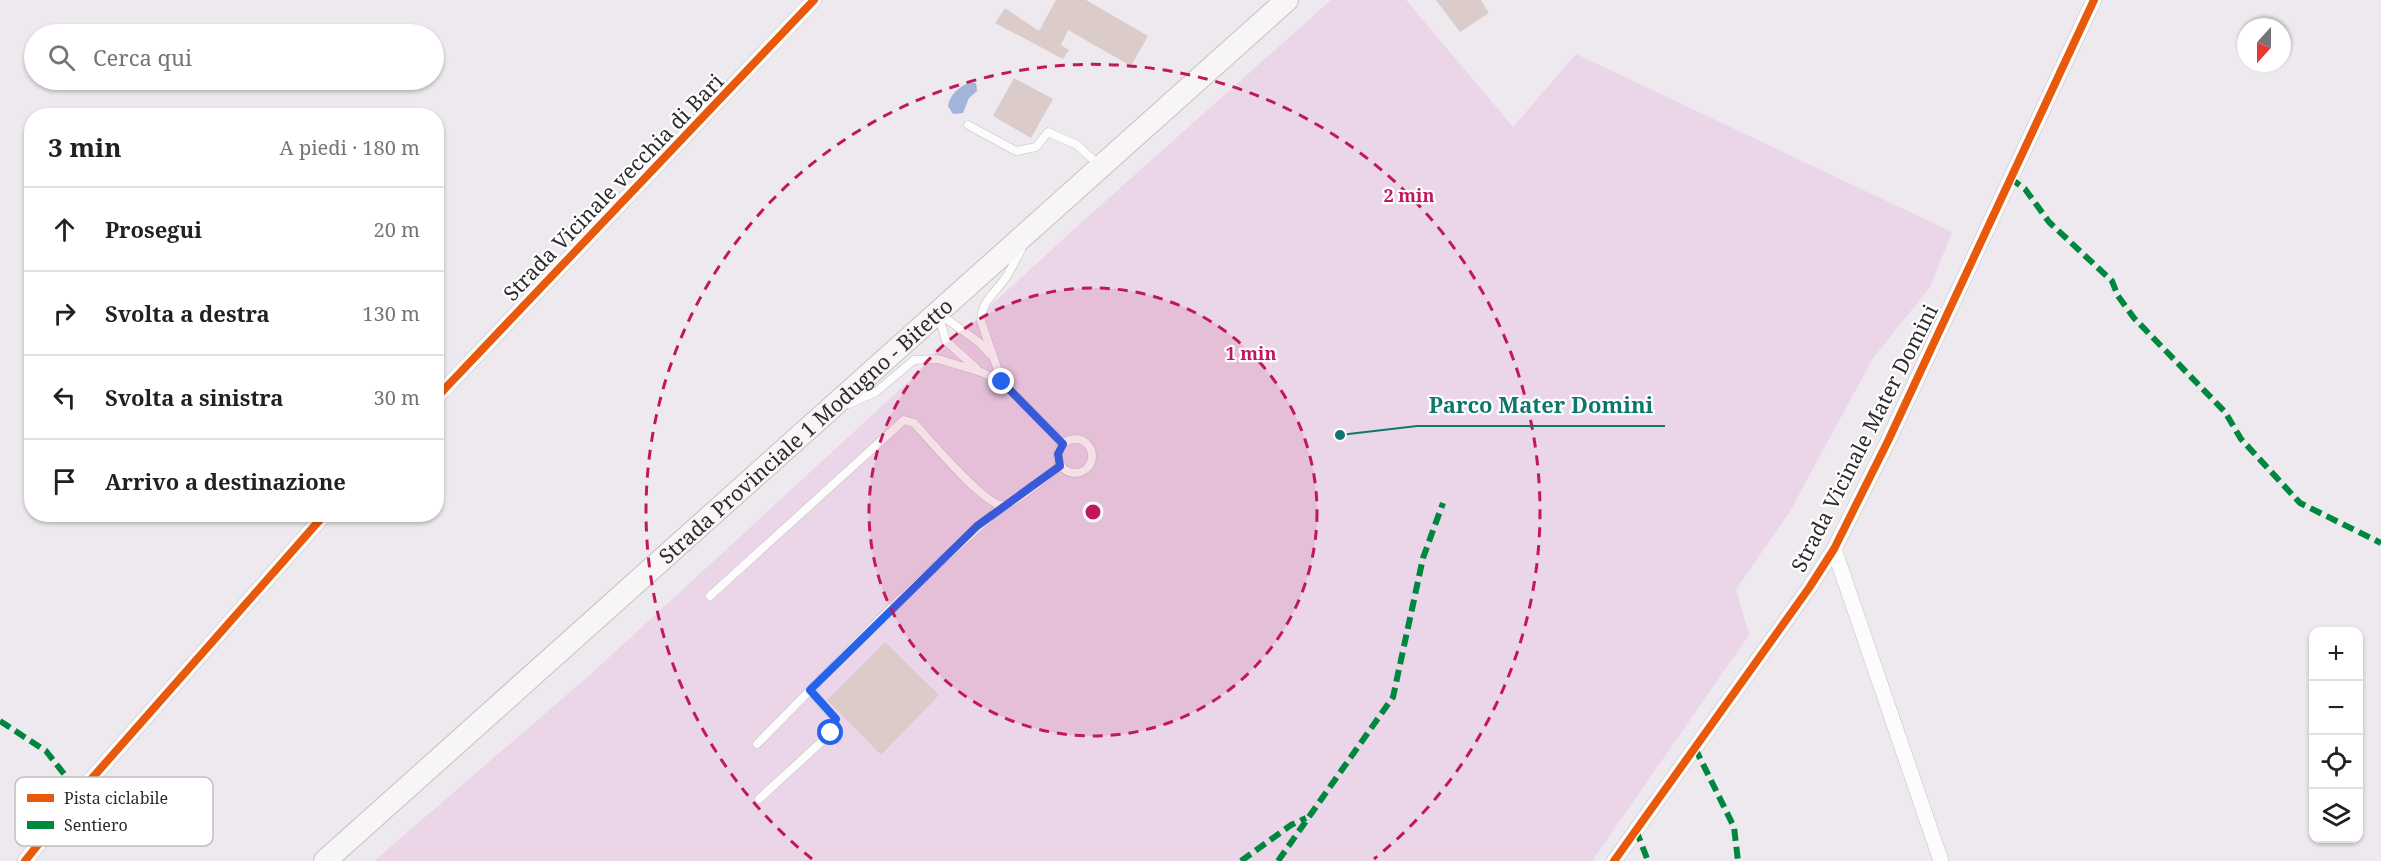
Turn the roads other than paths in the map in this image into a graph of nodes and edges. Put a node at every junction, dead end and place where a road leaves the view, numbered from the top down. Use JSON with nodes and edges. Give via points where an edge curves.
{"nodes":[{"id":1,"x":814,"y":0,"type":"edge"},
{"id":2,"x":1287,"y":0,"type":"edge"},
{"id":3,"x":2094,"y":0,"type":"edge"},
{"id":4,"x":968,"y":124,"type":"dead end"},
{"id":5,"x":1100,"y":166,"type":"junction"},
{"id":6,"x":1034,"y":226,"type":"junction"},
{"id":7,"x":938,"y":312,"type":"junction"},
{"id":8,"x":993,"y":358,"type":"junction"},
{"id":9,"x":981,"y":372,"type":"junction"},
{"id":10,"x":1002,"y":382,"type":"junction"},
{"id":11,"x":444,"y":390,"type":"edge"},
{"id":12,"x":826,"y":415,"type":"junction"},
{"id":13,"x":1063,"y":444,"type":"junction"},
{"id":14,"x":1060,"y":466,"type":"junction"},
{"id":15,"x":1002,"y":506,"type":"junction"},
{"id":16,"x":318,"y":522,"type":"edge"},
{"id":17,"x":1834,"y":549,"type":"junction"},
{"id":18,"x":710,"y":596,"type":"dead end"},
{"id":19,"x":810,"y":690,"type":"junction"},
{"id":20,"x":757,"y":744,"type":"dead end"},
{"id":21,"x":93,"y":777,"type":"edge"},
{"id":22,"x":759,"y":799,"type":"dead end"},
{"id":23,"x":37,"y":846,"type":"edge"},
{"id":24,"x":25,"y":861,"type":"edge"},
{"id":25,"x":325,"y":861,"type":"edge"},
{"id":26,"x":1614,"y":861,"type":"edge"},
{"id":27,"x":1941,"y":861,"type":"edge"}],
"edges":[{"from":1,"to":11,"type":"street","name":"Strada Vicinale vecchia di Bari"},
{"from":2,"to":5,"type":"main road","name":"Strada Provinciale 1 Modugno - Bitetto"},
{"from":3,"to":17,"type":"street","name":"Strada Vicinale Mater Domini"},
{"from":4,"to":5,"type":"lane","via":[[1016,151],[1036,147],[1048,132],[1077,145]]},
{"from":5,"to":6,"type":"main road","name":"Strada Provinciale 1 Modugno - Bitetto"},
{"from":6,"to":7,"type":"main road","name":"Strada Provinciale 1 Modugno - Bitetto"},
{"from":6,"to":8,"type":"lane","via":[[1004,279],[984,302],[981,321]]},
{"from":7,"to":8,"type":"lane","via":[[980,343]]},
{"from":7,"to":9,"type":"lane","via":[[946,341]]},
{"from":7,"to":12,"type":"main road","name":"Strada Provinciale 1 Modugno - Bitetto"},
{"from":8,"to":10,"type":"lane"},
{"from":9,"to":10,"type":"lane"},
{"from":9,"to":12,"type":"lane","via":[[938,359],[914,360],[876,392]]},
{"from":10,"to":13,"type":"lane"},
{"from":12,"to":25,"type":"main road","name":"Strada Provinciale 1 Modugno - Bitetto"},
{"from":13,"to":14,"type":"lane","via":[[1058,454]]},
{"from":13,"to":14,"type":"lane","via":[[1073,439],[1084,441],[1092,450],[1092,461],[1081,473],[1069,473]]},
{"from":14,"to":15,"type":"lane"},
{"from":15,"to":18,"type":"lane","via":[[974,488],[915,423],[904,420]]},
{"from":15,"to":19,"type":"lane"},
{"from":16,"to":21,"type":"street"},
{"from":17,"to":26,"type":"street","name":"Strada Vicinale Mater Domini"},
{"from":17,"to":27,"type":"street"},
{"from":19,"to":20,"type":"lane"},
{"from":19,"to":22,"type":"lane","via":[[836,719],[831,733]]},
{"from":23,"to":24,"type":"street"}]}
